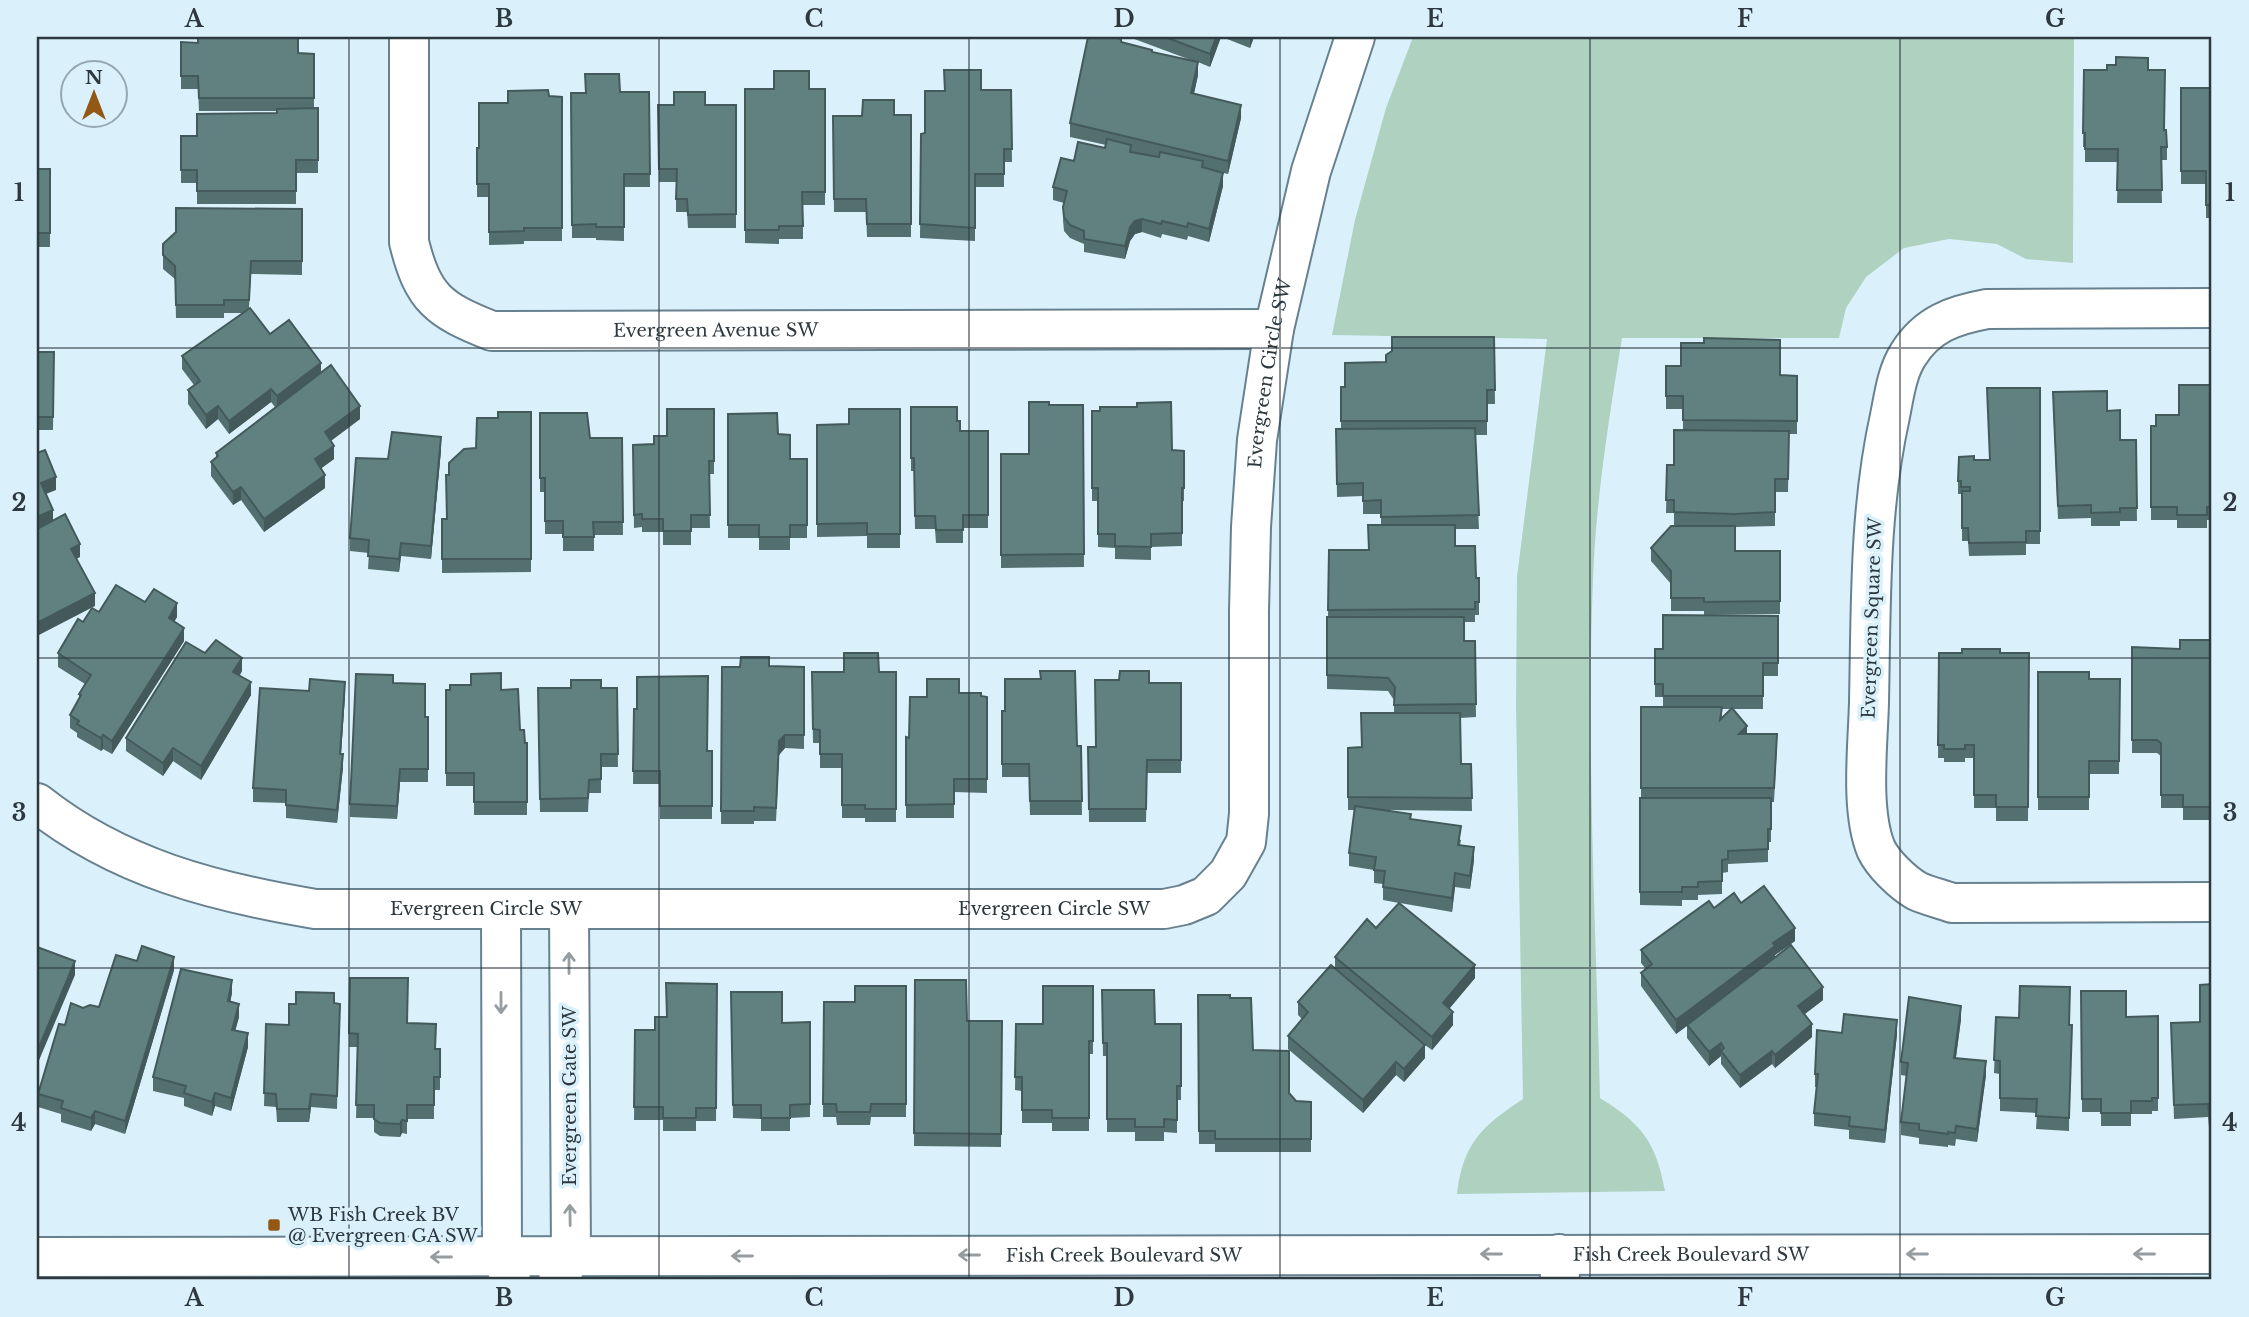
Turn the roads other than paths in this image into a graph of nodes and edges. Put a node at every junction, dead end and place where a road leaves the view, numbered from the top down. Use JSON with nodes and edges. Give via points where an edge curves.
{"nodes":[{"id":1,"x":410,"y":37,"type":"edge"},
{"id":2,"x":1354,"y":37,"type":"edge"},
{"id":3,"x":2212,"y":309,"type":"edge"},
{"id":4,"x":1274,"y":329,"type":"junction"},
{"id":5,"x":37,"y":803,"type":"edge"},
{"id":6,"x":2212,"y":902,"type":"edge"},
{"id":7,"x":569,"y":909,"type":"junction"},
{"id":8,"x":501,"y":910,"type":"junction"},
{"id":9,"x":2212,"y":1254,"type":"edge"},
{"id":10,"x":37,"y":1257,"type":"edge"},
{"id":11,"x":1559,"y":1267,"type":"edge"},
{"id":12,"x":507,"y":1268,"type":"edge"},
{"id":13,"x":564,"y":1268,"type":"edge"}],
"edges":[{"from":1,"to":4,"type":"street","name":"Evergreen Avenue SW","via":[[409,242],[414,265],[441,306],[492,331]]},
{"from":2,"to":4,"type":"street","name":"Evergreen Circle SW","via":[[1311,171]]},
{"from":3,"to":6,"type":"street","name":"Evergreen Square SW","via":[[1987,309],[1933,326],[1907,356],[1897,382],[1875,506],[1867,812],[1877,851],[1895,873],[1916,890],[1952,903]]},
{"from":4,"to":7,"type":"street","name":"Evergreen Circle SW","via":[[1257,440],[1251,527],[1249,814],[1245,842],[1228,874],[1206,896],[1164,909]]},
{"from":5,"to":8,"type":"street","name":"Evergreen Circle SW","via":[[139,863],[242,896],[315,909]]},
{"from":7,"to":8,"type":"street","name":"Evergreen Circle SW"},
{"from":13,"to":7,"type":"street","name":"Evergreen Gate SW","one_way":true},
{"from":8,"to":12,"type":"street","one_way":true},
{"from":9,"to":11,"type":"street","name":"Fish Creek Boulevard SW","one_way":true},
{"from":12,"to":10,"type":"street","name":"Fish Creek Boulevard SW","one_way":true},
{"from":11,"to":13,"type":"street","name":"Fish Creek Boulevard SW","one_way":true},
{"from":12,"to":13,"type":"street","name":"Fish Creek Boulevard SW"}]}
